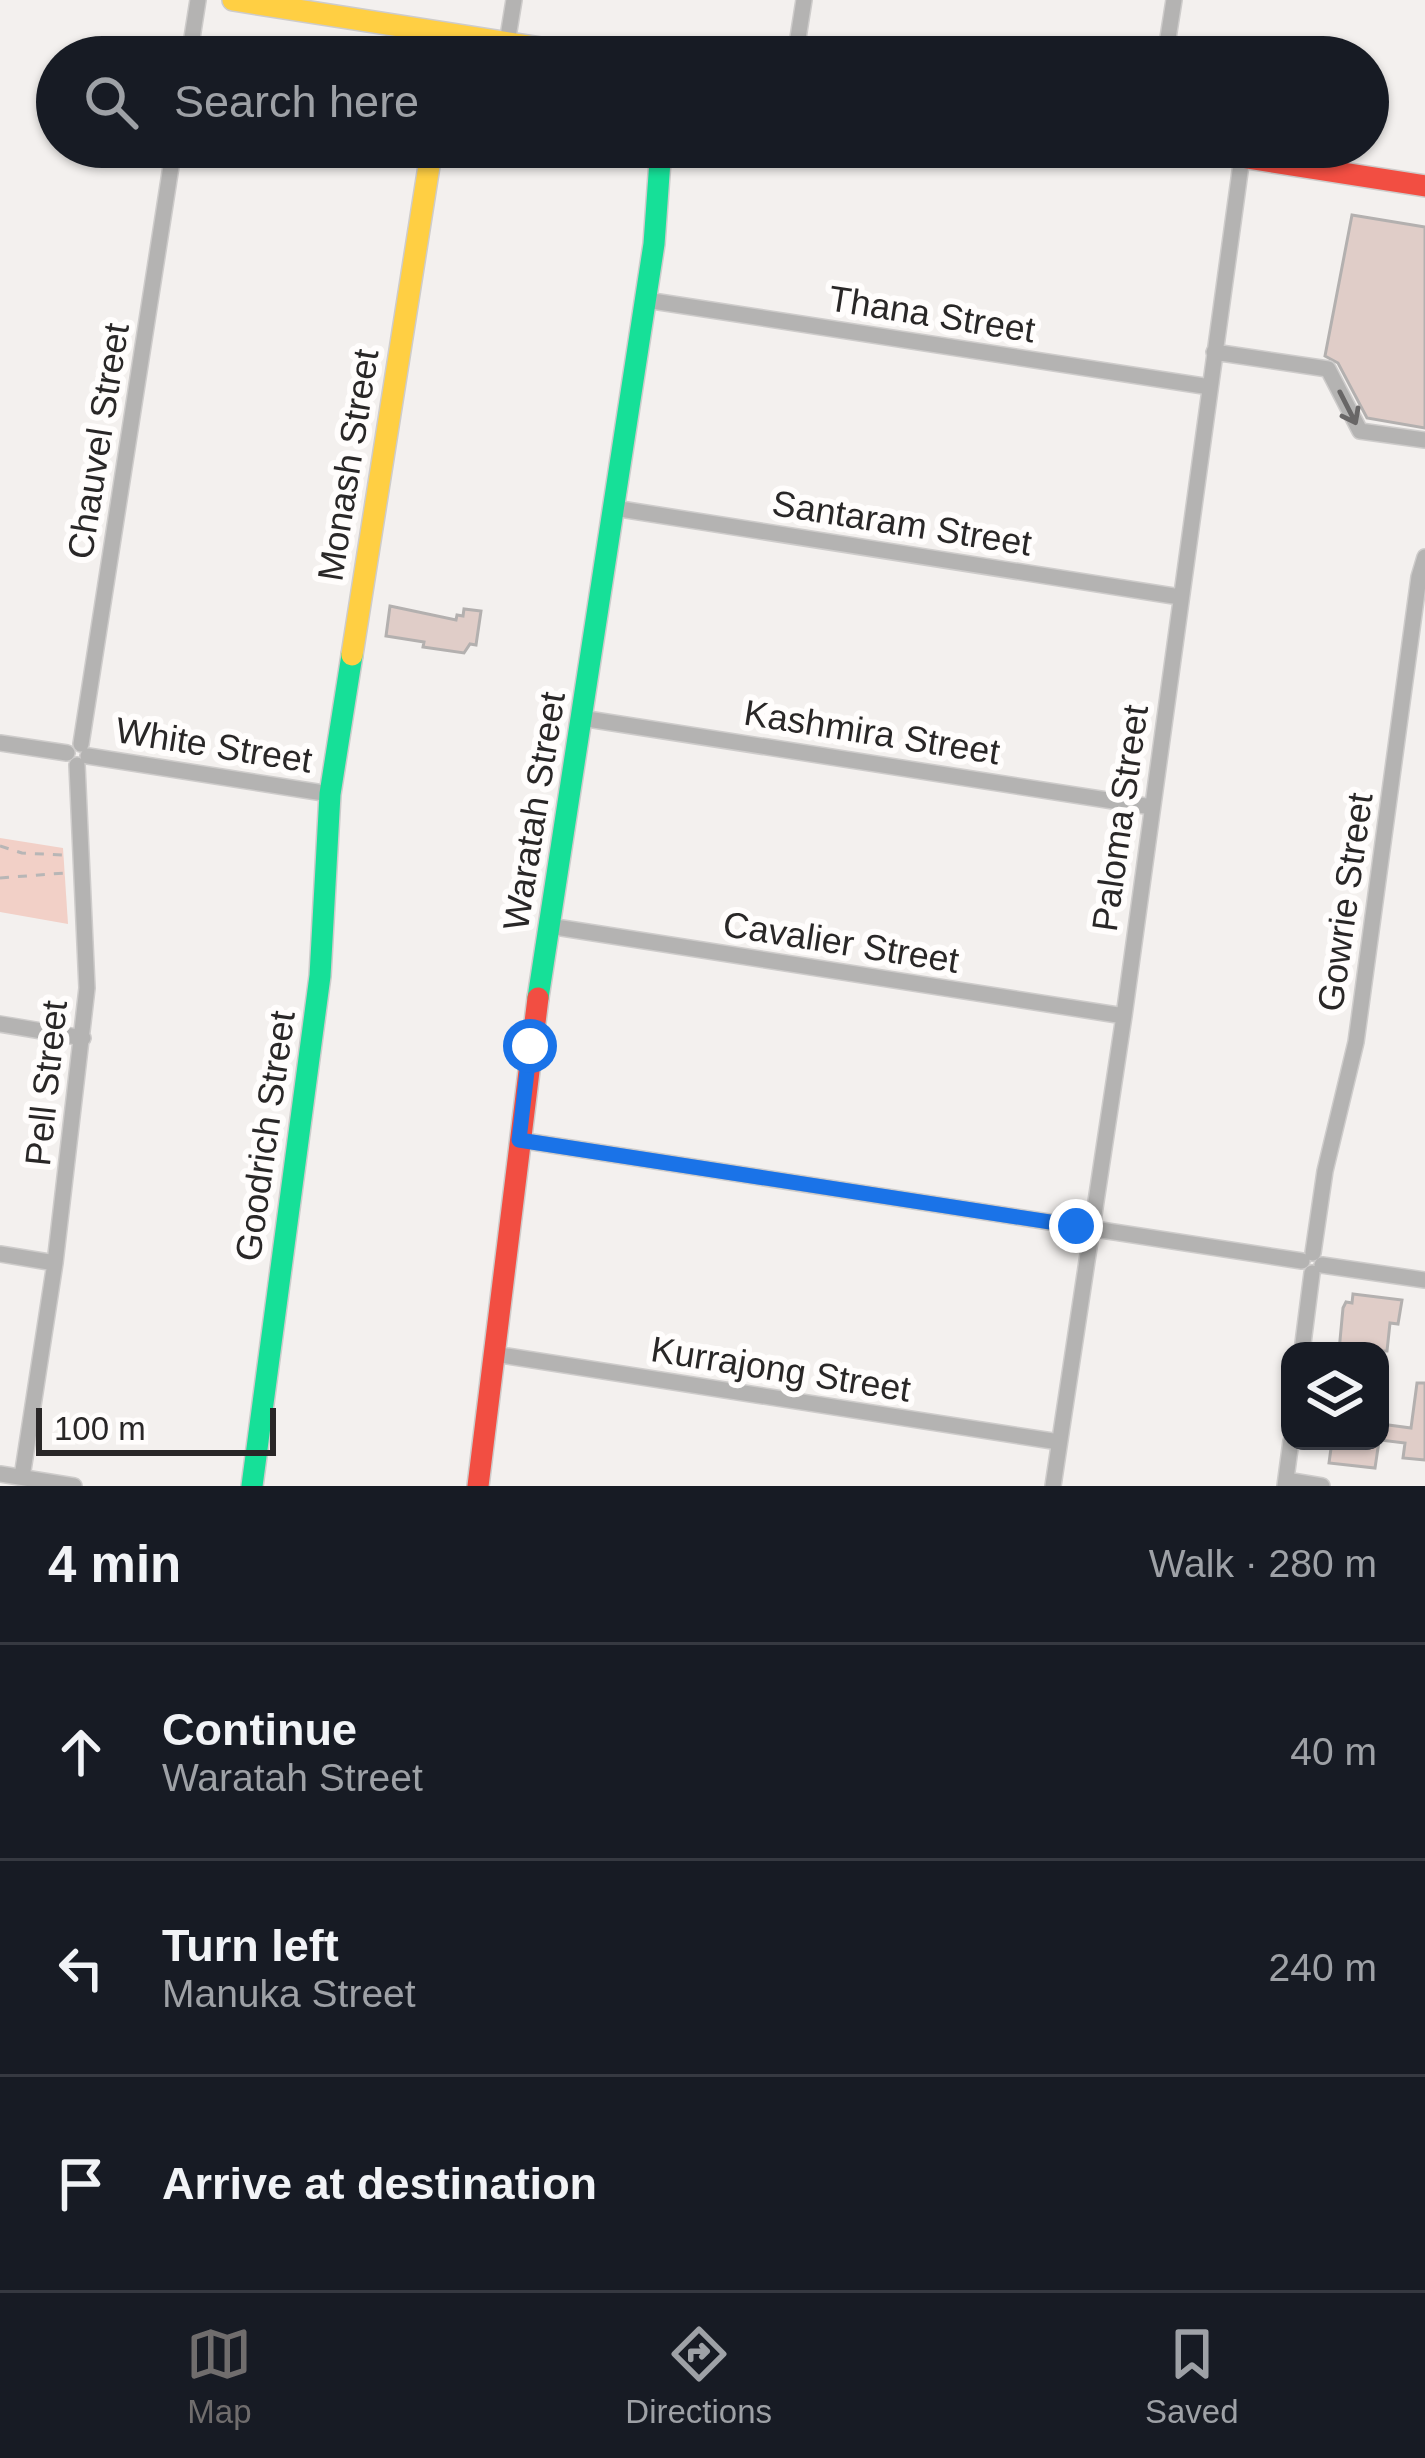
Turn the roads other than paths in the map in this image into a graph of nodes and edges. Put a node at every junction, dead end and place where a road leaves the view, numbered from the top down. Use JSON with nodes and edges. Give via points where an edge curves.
{"nodes":[{"id":1,"x":198,"y":0,"type":"edge"},
{"id":2,"x":232,"y":0,"type":"edge"},
{"id":3,"x":514,"y":0,"type":"edge"},
{"id":4,"x":804,"y":0,"type":"edge"},
{"id":5,"x":1174,"y":0,"type":"edge"},
{"id":6,"x":277,"y":3,"type":"edge"},
{"id":7,"x":192,"y":36,"type":"edge"},
{"id":8,"x":426,"y":36,"type":"edge"},
{"id":9,"x":508,"y":36,"type":"edge"},
{"id":10,"x":798,"y":36,"type":"edge"},
{"id":11,"x":1169,"y":36,"type":"edge"},
{"id":12,"x":172,"y":168,"type":"edge"},
{"id":13,"x":429,"y":168,"type":"edge"},
{"id":14,"x":659,"y":168,"type":"edge"},
{"id":15,"x":1240,"y":168,"type":"edge"},
{"id":16,"x":1314,"y":168,"type":"edge"},
{"id":17,"x":1425,"y":185,"type":"edge"},
{"id":18,"x":646,"y":300,"type":"junction"},
{"id":19,"x":1214,"y":352,"type":"junction"},
{"id":20,"x":1210,"y":387,"type":"junction"},
{"id":21,"x":1425,"y":440,"type":"edge"},
{"id":22,"x":614,"y":508,"type":"junction"},
{"id":23,"x":1425,"y":556,"type":"edge"},
{"id":24,"x":1180,"y":597,"type":"junction"},
{"id":25,"x":581,"y":718,"type":"junction"},
{"id":26,"x":0,"y":742,"type":"edge"},
{"id":27,"x":78,"y":754,"type":"junction"},
{"id":28,"x":330,"y":794,"type":"junction"},
{"id":29,"x":1152,"y":807,"type":"junction"},
{"id":30,"x":549,"y":926,"type":"junction"},
{"id":31,"x":1124,"y":1016,"type":"junction"},
{"id":32,"x":0,"y":1024,"type":"edge"},
{"id":33,"x":82,"y":1038,"type":"junction"},
{"id":34,"x":519,"y":1140,"type":"junction"},
{"id":35,"x":1092,"y":1228,"type":"junction"},
{"id":36,"x":0,"y":1254,"type":"edge"},
{"id":37,"x":56,"y":1263,"type":"junction"},
{"id":38,"x":1312,"y":1263,"type":"junction"},
{"id":39,"x":1425,"y":1280,"type":"edge"},
{"id":40,"x":1303,"y":1342,"type":"edge"},
{"id":41,"x":494,"y":1354,"type":"junction"},
{"id":42,"x":1059,"y":1442,"type":"junction"},
{"id":43,"x":1290,"y":1450,"type":"edge"},
{"id":44,"x":0,"y":1474,"type":"edge"},
{"id":45,"x":22,"y":1477,"type":"junction"},
{"id":46,"x":1285,"y":1483,"type":"edge"},
{"id":47,"x":74,"y":1486,"type":"edge"},
{"id":48,"x":252,"y":1486,"type":"edge"},
{"id":49,"x":478,"y":1486,"type":"edge"},
{"id":50,"x":1053,"y":1486,"type":"edge"},
{"id":51,"x":1322,"y":1486,"type":"edge"}],
"edges":[{"from":1,"to":7,"type":"street"},
{"from":2,"to":6,"type":"main road"},
{"from":3,"to":9,"type":"street"},
{"from":4,"to":10,"type":"street"},
{"from":5,"to":11,"type":"street"},
{"from":6,"to":8,"type":"main road"},
{"from":12,"to":27,"type":"street","name":"Chauvel Street"},
{"from":13,"to":28,"type":"main road","name":"Monash Street"},
{"from":14,"to":18,"type":"main road","name":"Waratah Street"},
{"from":15,"to":19,"type":"street","name":"Paloma Street"},
{"from":16,"to":17,"type":"main road"},
{"from":18,"to":20,"type":"street","name":"Thana Street"},
{"from":18,"to":22,"type":"main road","name":"Waratah Street"},
{"from":19,"to":20,"type":"street","name":"Paloma Street"},
{"from":19,"to":21,"type":"street","one_way":true,"via":[[1328,369],[1360,431]]},
{"from":20,"to":24,"type":"street","name":"Paloma Street"},
{"from":22,"to":24,"type":"street","name":"Santaram Street"},
{"from":22,"to":25,"type":"main road","name":"Waratah Street"},
{"from":23,"to":38,"type":"street","name":"Gowrie Street","via":[[1356,1042]]},
{"from":24,"to":29,"type":"street","name":"Paloma Street"},
{"from":25,"to":29,"type":"street","name":"Kashmira Street"},
{"from":25,"to":30,"type":"main road","name":"Waratah Street"},
{"from":26,"to":27,"type":"street","name":"White Street"},
{"from":27,"to":28,"type":"street","name":"White Street"},
{"from":27,"to":33,"type":"street","name":"Pell Street"},
{"from":28,"to":48,"type":"main road","name":"Goodrich Street","via":[[320,976]]},
{"from":29,"to":31,"type":"street","name":"Paloma Street"},
{"from":30,"to":31,"type":"street","name":"Cavalier Street"},
{"from":30,"to":34,"type":"main road","name":"Waratah Street"},
{"from":31,"to":35,"type":"street","name":"Paloma Street"},
{"from":32,"to":33,"type":"street"},
{"from":33,"to":37,"type":"street","name":"Pell Street"},
{"from":34,"to":35,"type":"street"},
{"from":34,"to":41,"type":"main road","name":"Waratah Street"},
{"from":35,"to":38,"type":"street"},
{"from":35,"to":42,"type":"street","name":"Paloma Street"},
{"from":36,"to":37,"type":"street"},
{"from":37,"to":45,"type":"street","name":"Pell Street"},
{"from":38,"to":39,"type":"street"},
{"from":38,"to":40,"type":"street","name":"Gowrie Street"},
{"from":41,"to":42,"type":"street","name":"Kurrajong Street"},
{"from":41,"to":49,"type":"main road","name":"Waratah Street"},
{"from":42,"to":50,"type":"street","name":"Paloma Street"},
{"from":43,"to":46,"type":"street"},
{"from":44,"to":45,"type":"street"},
{"from":45,"to":47,"type":"street"},
{"from":46,"to":51,"type":"street"}]}
